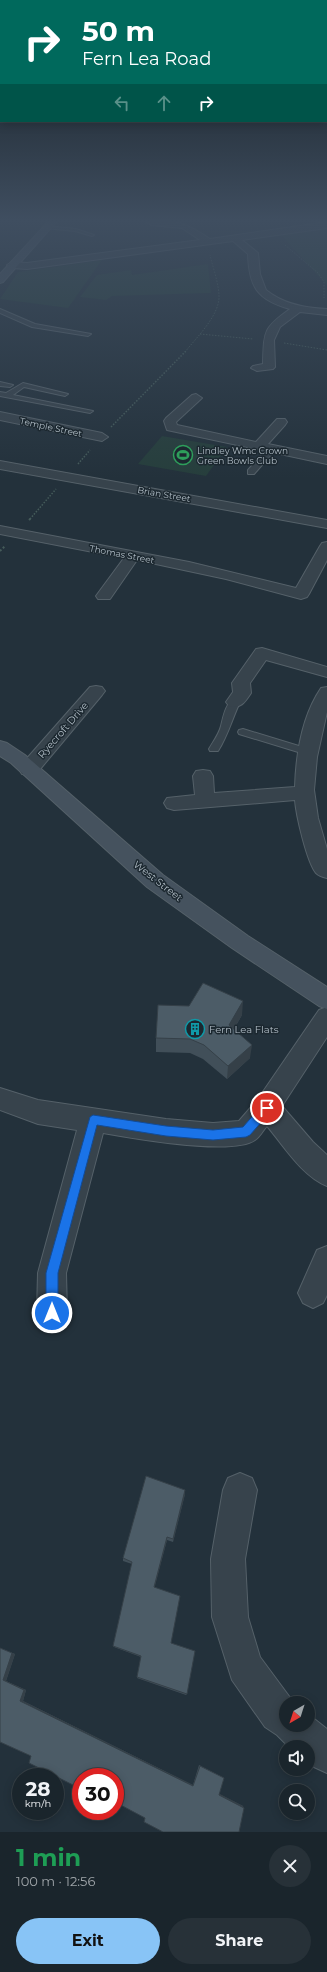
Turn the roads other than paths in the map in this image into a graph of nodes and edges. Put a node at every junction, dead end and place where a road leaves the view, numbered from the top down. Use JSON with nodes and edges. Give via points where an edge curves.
{"nodes":[{"id":1,"x":299,"y":308,"type":"joint"},
{"id":2,"x":0,"y":311,"type":"edge"},
{"id":3,"x":326,"y":312,"type":"edge"},
{"id":4,"x":88,"y":334,"type":"dead end"},
{"id":5,"x":269,"y":367,"type":"junction"},
{"id":6,"x":256,"y":368,"type":"dead end"},
{"id":7,"x":282,"y":368,"type":"dead end"},
{"id":8,"x":0,"y":384,"type":"edge"},
{"id":9,"x":10,"y":385,"type":"dead end"},
{"id":10,"x":0,"y":394,"type":"edge"},
{"id":11,"x":65,"y":394,"type":"dead end"},
{"id":12,"x":8,"y":395,"type":"junction"},
{"id":13,"x":196,"y":398,"type":"dead end"},
{"id":14,"x":90,"y":411,"type":"dead end"},
{"id":15,"x":0,"y":416,"type":"edge"},
{"id":16,"x":281,"y":422,"type":"dead end"},
{"id":17,"x":102,"y":437,"type":"road end"},
{"id":18,"x":259,"y":446,"type":"junction"},
{"id":19,"x":273,"y":448,"type":"junction"},
{"id":20,"x":327,"y":460,"type":"edge"},
{"id":21,"x":0,"y":465,"type":"edge"},
{"id":22,"x":251,"y":472,"type":"dead end"},
{"id":23,"x":327,"y":524,"type":"edge"},
{"id":24,"x":0,"y":530,"type":"edge"},
{"id":25,"x":327,"y":546,"type":"edge"},
{"id":26,"x":133,"y":556,"type":"junction"},
{"id":27,"x":104,"y":596,"type":"dead end"},
{"id":28,"x":327,"y":672,"type":"edge"},
{"id":29,"x":96,"y":691,"type":"dead end"},
{"id":30,"x":327,"y":692,"type":"edge"},
{"id":31,"x":235,"y":702,"type":"joint"},
{"id":32,"x":242,"y":732,"type":"dead end"},
{"id":33,"x":320,"y":733,"type":"edge"},
{"id":34,"x":0,"y":747,"type":"edge"},
{"id":35,"x":214,"y":748,"type":"dead end"},
{"id":36,"x":308,"y":752,"type":"junction"},
{"id":37,"x":29,"y":769,"type":"junction"},
{"id":38,"x":202,"y":776,"type":"dead end"},
{"id":39,"x":303,"y":793,"type":"junction"},
{"id":40,"x":205,"y":800,"type":"junction"},
{"id":41,"x":174,"y":803,"type":"dead end"},
{"id":42,"x":327,"y":870,"type":"edge"},
{"id":43,"x":327,"y":999,"type":"edge"},
{"id":44,"x":323,"y":1030,"type":"edge"},
{"id":45,"x":0,"y":1099,"type":"edge"},
{"id":46,"x":267,"y":1108,"type":"junction"},
{"id":47,"x":93,"y":1120,"type":"junction"},
{"id":48,"x":327,"y":1174,"type":"edge"},
{"id":49,"x":327,"y":1260,"type":"edge"},
{"id":50,"x":314,"y":1293,"type":"dead end"},
{"id":51,"x":52,"y":1313,"type":"dead end"},
{"id":52,"x":240,"y":1490,"type":"dead end"},
{"id":53,"x":279,"y":1715,"type":"edge"},
{"id":54,"x":300,"y":1732,"type":"edge"},
{"id":55,"x":327,"y":1754,"type":"edge"}],
"edges":[{"from":1,"to":3,"type":"street"},
{"from":1,"to":5,"type":"street","via":[[275,325],[269,341]]},
{"from":2,"to":4,"type":"lane","via":[[34,326]]},
{"from":5,"to":6,"type":"street"},
{"from":5,"to":7,"type":"street"},
{"from":8,"to":9,"type":"lane"},
{"from":10,"to":12,"type":"lane"},
{"from":11,"to":12,"type":"lane","via":[[23,385]]},
{"from":12,"to":14,"type":"lane"},
{"from":13,"to":18,"type":"street","via":[[170,421],[171,427]]},
{"from":15,"to":17,"type":"street","name":"Temple Street"},
{"from":16,"to":18,"type":"street"},
{"from":18,"to":19,"type":"street"},
{"from":19,"to":20,"type":"street"},
{"from":19,"to":22,"type":"lane"},
{"from":21,"to":23,"type":"street","name":"Brian Street"},
{"from":24,"to":26,"type":"street","name":"Thomas Street"},
{"from":25,"to":26,"type":"street","name":"Thomas Street","via":[[301,594]]},
{"from":26,"to":27,"type":"street"},
{"from":28,"to":31,"type":"street","via":[[262,653],[241,683],[242,693]]},
{"from":29,"to":37,"type":"street","name":"Ryecroft Drive"},
{"from":30,"to":33,"type":"street","via":[[318,706]]},
{"from":31,"to":35,"type":"lane","via":[[226,727]]},
{"from":32,"to":36,"type":"lane"},
{"from":33,"to":36,"type":"street"},
{"from":34,"to":37,"type":"street","name":"West Street"},
{"from":36,"to":39,"type":"street","via":[[304,766]]},
{"from":37,"to":43,"type":"street","name":"West Street","via":[[156,881],[240,942]]},
{"from":38,"to":40,"type":"street"},
{"from":39,"to":40,"type":"street"},
{"from":39,"to":42,"type":"street","via":[[309,828]]},
{"from":40,"to":41,"type":"street"},
{"from":44,"to":46,"type":"street"},
{"from":45,"to":47,"type":"street","via":[[38,1112]]},
{"from":46,"to":47,"type":"street","via":[[246,1132],[213,1135]]},
{"from":46,"to":48,"type":"street"},
{"from":47,"to":51,"type":"street","via":[[52,1273]]},
{"from":49,"to":50,"type":"street"},
{"from":52,"to":53,"type":"street","via":[[228,1559],[230,1617],[245,1667]]},
{"from":54,"to":55,"type":"street"}]}
